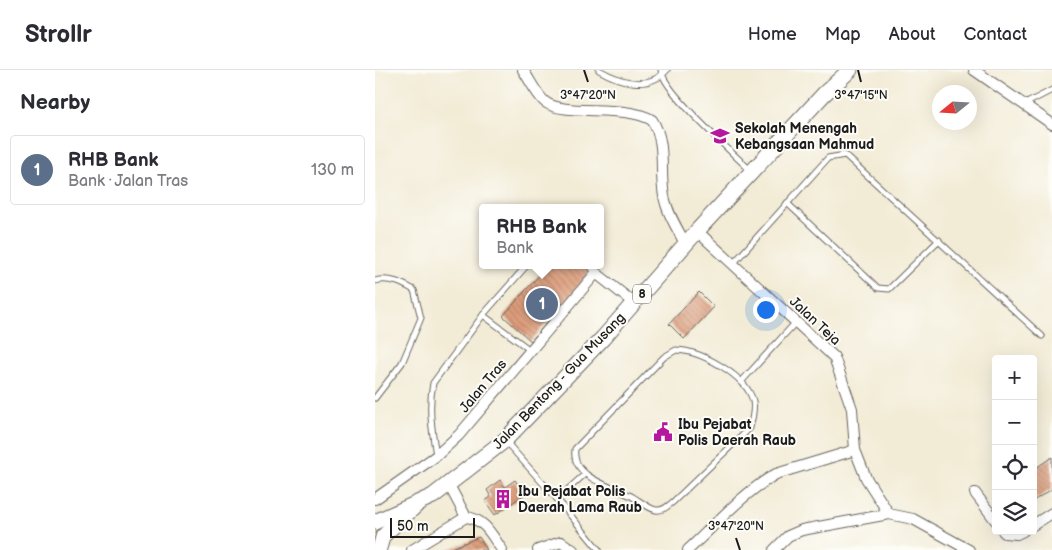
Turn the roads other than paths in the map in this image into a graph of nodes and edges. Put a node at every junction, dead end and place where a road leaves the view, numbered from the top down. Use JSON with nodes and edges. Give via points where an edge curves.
{"nodes":[{"id":1,"x":523,"y":70,"type":"edge"},
{"id":2,"x":599,"y":70,"type":"edge"},
{"id":3,"x":667,"y":70,"type":"edge"},
{"id":4,"x":850,"y":70,"type":"edge"},
{"id":5,"x":973,"y":70,"type":"edge"},
{"id":6,"x":661,"y":73,"type":"edge"},
{"id":7,"x":1052,"y":90,"type":"edge"},
{"id":8,"x":1024,"y":104,"type":"junction"},
{"id":9,"x":1052,"y":124,"type":"edge"},
{"id":10,"x":752,"y":173,"type":"junction"},
{"id":11,"x":787,"y":203,"type":"junction"},
{"id":12,"x":697,"y":231,"type":"junction"},
{"id":13,"x":939,"y":240,"type":"junction"},
{"id":14,"x":686,"y":245,"type":"junction"},
{"id":15,"x":732,"y":266,"type":"junction"},
{"id":16,"x":523,"y":269,"type":"edge"},
{"id":17,"x":593,"y":269,"type":"edge"},
{"id":18,"x":375,"y":281,"type":"edge"},
{"id":19,"x":634,"y":303,"type":"junction"},
{"id":20,"x":483,"y":315,"type":"junction"},
{"id":21,"x":796,"y":322,"type":"junction"},
{"id":22,"x":1042,"y":336,"type":"dead end"},
{"id":23,"x":531,"y":351,"type":"junction"},
{"id":24,"x":741,"y":382,"type":"junction"},
{"id":25,"x":375,"y":398,"type":"edge"},
{"id":26,"x":505,"y":440,"type":"junction"},
{"id":27,"x":855,"y":450,"type":"junction"},
{"id":28,"x":436,"y":456,"type":"junction"},
{"id":29,"x":585,"y":474,"type":"junction"},
{"id":30,"x":449,"y":485,"type":"junction"},
{"id":31,"x":975,"y":493,"type":"dead end"},
{"id":32,"x":375,"y":499,"type":"edge"},
{"id":33,"x":557,"y":499,"type":"junction"},
{"id":34,"x":421,"y":503,"type":"junction"},
{"id":35,"x":1052,"y":513,"type":"edge"},
{"id":36,"x":889,"y":514,"type":"junction"},
{"id":37,"x":992,"y":516,"type":"edge"},
{"id":38,"x":466,"y":517,"type":"junction"},
{"id":39,"x":375,"y":522,"type":"edge"},
{"id":40,"x":1037,"y":522,"type":"edge"},
{"id":41,"x":379,"y":550,"type":"edge"},
{"id":42,"x":412,"y":550,"type":"edge"},
{"id":43,"x":502,"y":550,"type":"edge"},
{"id":44,"x":538,"y":550,"type":"edge"},
{"id":45,"x":573,"y":550,"type":"edge"},
{"id":46,"x":599,"y":550,"type":"edge"},
{"id":47,"x":688,"y":550,"type":"edge"},
{"id":48,"x":773,"y":550,"type":"edge"},
{"id":49,"x":969,"y":550,"type":"edge"}],
"edges":[{"from":1,"to":14,"type":"street","via":[[541,97],[554,106],[628,112],[651,120],[660,140],[664,196]]},
{"from":2,"to":6,"type":"lane","via":[[611,78],[629,83],[644,83]]},
{"from":3,"to":6,"type":"lane"},
{"from":4,"to":10,"type":"main road","name":"Jalan Bentong - Gua Musang","number":"8"},
{"from":5,"to":8,"type":"street"},
{"from":6,"to":10,"type":"lane","via":[[674,93]]},
{"from":7,"to":8,"type":"lane"},
{"from":8,"to":9,"type":"street"},
{"from":10,"to":12,"type":"main road","name":"Jalan Bentong - Gua Musang","number":"8"},
{"from":11,"to":13,"type":"lane","via":[[828,158],[845,155]]},
{"from":11,"to":13,"type":"lane","via":[[878,288],[884,290],[889,289]]},
{"from":11,"to":15,"type":"lane"},
{"from":12,"to":14,"type":"main road","name":"Jalan Bentong - Gua Musang","number":"8"},
{"from":12,"to":15,"type":"street","name":"Jalan Teja"},
{"from":13,"to":22,"type":"lane"},
{"from":14,"to":19,"type":"main road","name":"Jalan Bentong - Gua Musang","number":"8"},
{"from":15,"to":21,"type":"street","name":"Jalan Teja"},
{"from":16,"to":20,"type":"lane"},
{"from":17,"to":19,"type":"street"},
{"from":17,"to":23,"type":"street","name":"Jalan Tras"},
{"from":18,"to":25,"type":"lane","via":[[401,282],[414,290],[421,318],[402,362]]},
{"from":19,"to":26,"type":"main road","name":"Jalan Bentong - Gua Musang","number":"8"},
{"from":20,"to":23,"type":"lane"},
{"from":20,"to":28,"type":"lane","via":[[433,383],[431,425]]},
{"from":21,"to":24,"type":"lane"},
{"from":21,"to":27,"type":"street","name":"Jalan Teja","via":[[834,357],[852,409]]},
{"from":23,"to":28,"type":"street","name":"Jalan Tras","via":[[472,420]]},
{"from":24,"to":29,"type":"lane","via":[[713,361],[684,350],[676,350],[664,357],[575,448],[576,459]]},
{"from":24,"to":29,"type":"lane","via":[[753,402],[750,428],[668,507],[655,510]]},
{"from":26,"to":30,"type":"main road","name":"Jalan Bentong - Gua Musang","number":"8"},
{"from":26,"to":33,"type":"lane"},
{"from":27,"to":36,"type":"street","name":"Jalan Teja","via":[[866,478]]},
{"from":27,"to":47,"type":"street","via":[[776,474],[751,491]]},
{"from":28,"to":32,"type":"street","name":"Jalan Tras"},
{"from":29,"to":33,"type":"lane"},
{"from":30,"to":34,"type":"main road","name":"Jalan Bentong - Gua Musang","number":"8"},
{"from":30,"to":38,"type":"street"},
{"from":31,"to":37,"type":"street"},
{"from":33,"to":46,"type":"lane"},
{"from":34,"to":39,"type":"main road","number":"8"},
{"from":34,"to":41,"type":"main road","via":[[383,536]]},
{"from":35,"to":40,"type":"street"},
{"from":36,"to":48,"type":"street","via":[[803,530],[788,536]]},
{"from":36,"to":49,"type":"street","via":[[913,519]]},
{"from":38,"to":42,"type":"street"},
{"from":38,"to":43,"type":"street","via":[[484,524]]},
{"from":44,"to":45,"type":"street","via":[[561,542]]}]}
